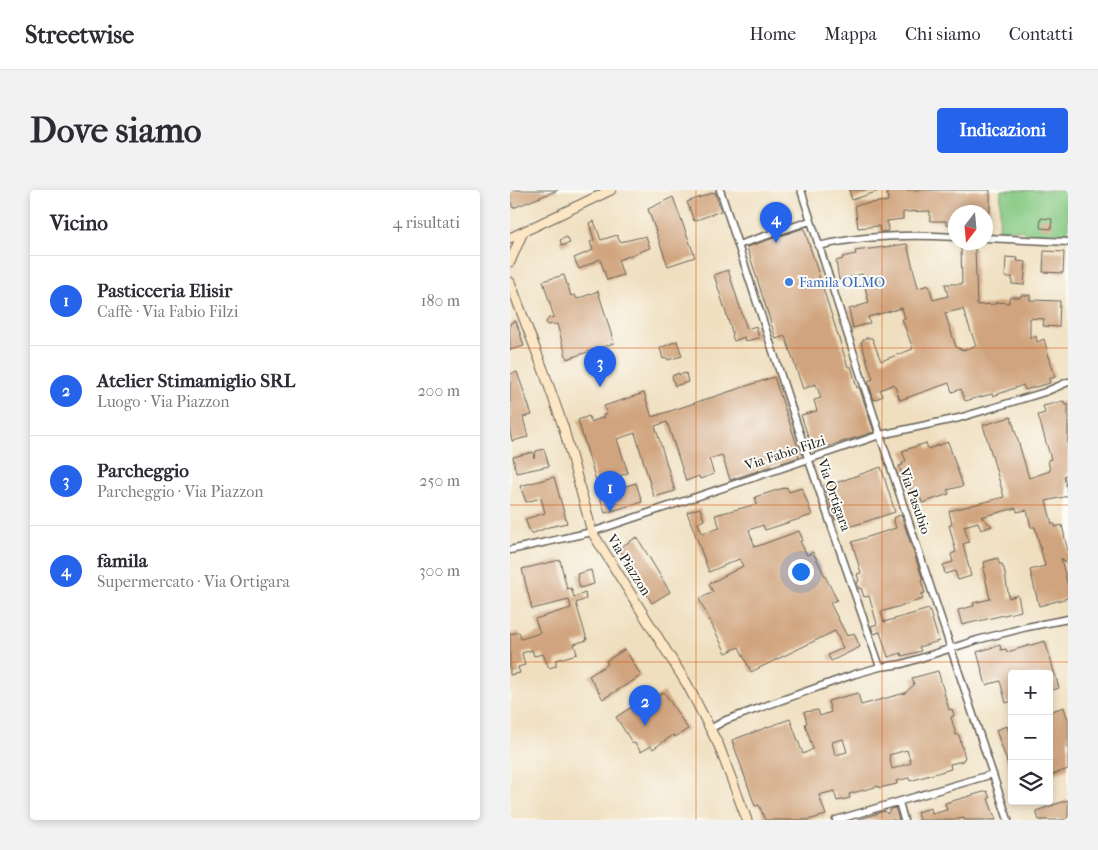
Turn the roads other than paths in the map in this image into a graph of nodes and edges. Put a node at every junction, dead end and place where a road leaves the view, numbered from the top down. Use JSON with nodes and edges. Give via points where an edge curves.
{"nodes":[{"id":1,"x":611,"y":190,"type":"edge"},
{"id":2,"x":720,"y":190,"type":"edge"},
{"id":3,"x":800,"y":190,"type":"edge"},
{"id":4,"x":810,"y":221,"type":"junction"},
{"id":5,"x":523,"y":232,"type":"junction"},
{"id":6,"x":948,"y":237,"type":"edge"},
{"id":7,"x":510,"y":238,"type":"edge"},
{"id":8,"x":993,"y":238,"type":"edge"},
{"id":9,"x":1068,"y":242,"type":"edge"},
{"id":10,"x":738,"y":245,"type":"junction"},
{"id":11,"x":818,"y":246,"type":"junction"},
{"id":12,"x":510,"y":262,"type":"edge"},
{"id":13,"x":510,"y":282,"type":"edge"},
{"id":14,"x":1068,"y":382,"type":"edge"},
{"id":15,"x":880,"y":435,"type":"junction"},
{"id":16,"x":808,"y":458,"type":"junction"},
{"id":17,"x":592,"y":532,"type":"junction"},
{"id":18,"x":510,"y":550,"type":"edge"},
{"id":19,"x":1068,"y":619,"type":"edge"},
{"id":20,"x":952,"y":649,"type":"junction"},
{"id":21,"x":880,"y":666,"type":"junction"},
{"id":22,"x":710,"y":729,"type":"junction"},
{"id":23,"x":993,"y":774,"type":"junction"},
{"id":24,"x":899,"y":802,"type":"junction"},
{"id":25,"x":747,"y":820,"type":"edge"},
{"id":26,"x":836,"y":820,"type":"edge"},
{"id":27,"x":904,"y":820,"type":"edge"},
{"id":28,"x":1008,"y":820,"type":"edge"}],
"edges":[{"from":1,"to":5,"type":"street"},
{"from":2,"to":10,"type":"street","name":"Via Ortigara"},
{"from":3,"to":4,"type":"street","name":"Via Pasubio"},
{"from":4,"to":10,"type":"street"},
{"from":4,"to":11,"type":"street","name":"Via Pasubio"},
{"from":5,"to":7,"type":"street"},
{"from":5,"to":12,"type":"street"},
{"from":6,"to":11,"type":"street","via":[[871,237]]},
{"from":8,"to":9,"type":"street"},
{"from":10,"to":16,"type":"street","name":"Via Ortigara"},
{"from":11,"to":15,"type":"street","name":"Via Pasubio"},
{"from":13,"to":17,"type":"street","name":"Via Piazzon","via":[[562,426]]},
{"from":14,"to":15,"type":"street","name":"Via Fabio Filzi","via":[[959,418]]},
{"from":15,"to":16,"type":"street","name":"Via Fabio Filzi"},
{"from":15,"to":20,"type":"street","name":"Via Pasubio"},
{"from":16,"to":17,"type":"street","name":"Via Fabio Filzi"},
{"from":16,"to":21,"type":"street","name":"Via Ortigara"},
{"from":17,"to":18,"type":"street","name":"Via Fabio Filzi"},
{"from":17,"to":22,"type":"street","name":"Via Piazzon","via":[[687,684]]},
{"from":19,"to":20,"type":"street"},
{"from":20,"to":21,"type":"street","via":[[902,664]]},
{"from":20,"to":23,"type":"street","name":"Via Pasubio"},
{"from":21,"to":22,"type":"street","via":[[766,705]]},
{"from":22,"to":25,"type":"street","name":"Via Piazzon"},
{"from":23,"to":24,"type":"street"},
{"from":23,"to":28,"type":"street","name":"Via Pasubio"},
{"from":24,"to":26,"type":"street"},
{"from":24,"to":27,"type":"street"}]}
